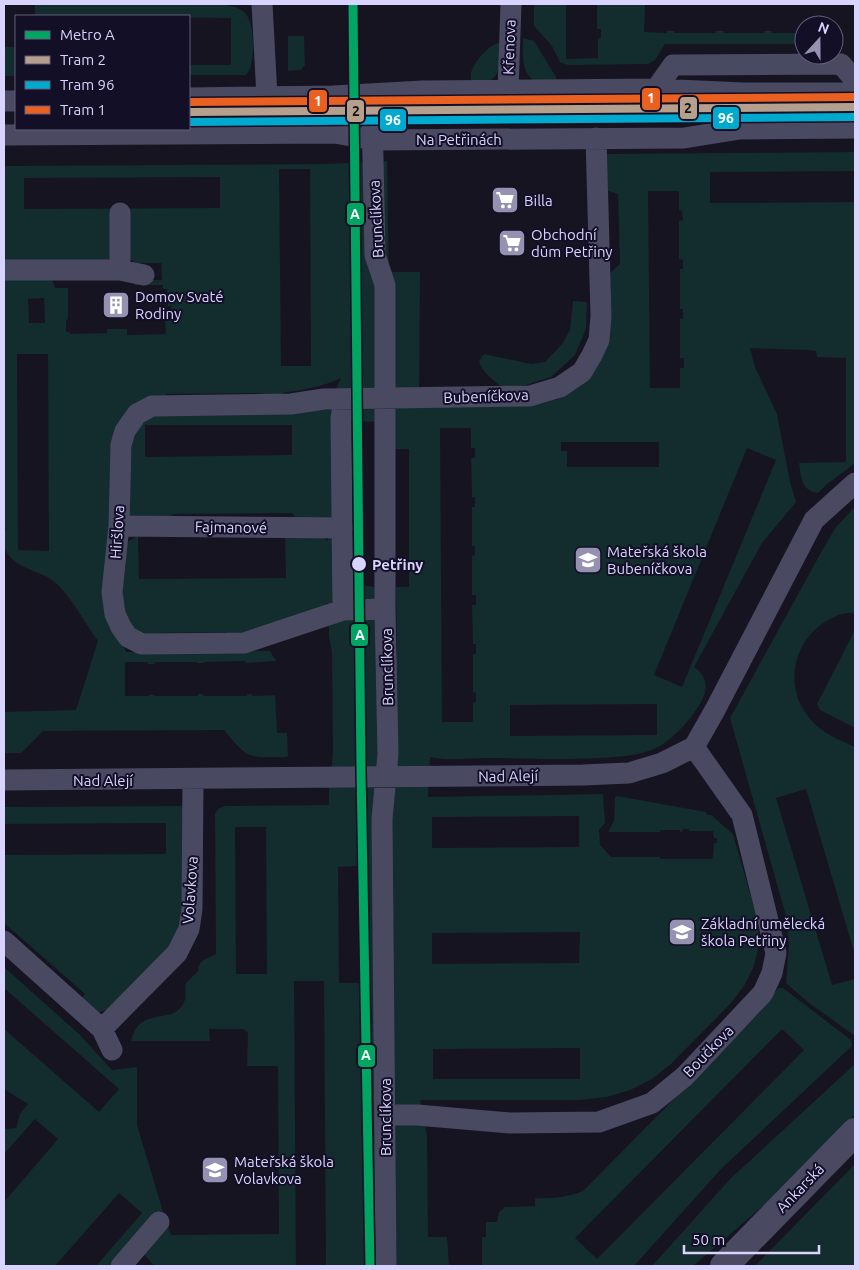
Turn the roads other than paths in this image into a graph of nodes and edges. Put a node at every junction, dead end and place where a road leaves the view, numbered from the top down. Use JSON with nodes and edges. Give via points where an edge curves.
{"nodes":[{"id":1,"x":262,"y":4,"type":"edge"},
{"id":2,"x":511,"y":4,"type":"edge"},
{"id":3,"x":855,"y":80,"type":"edge"},
{"id":4,"x":656,"y":89,"type":"junction"},
{"id":5,"x":508,"y":91,"type":"junction"},
{"id":6,"x":855,"y":92,"type":"edge"},
{"id":7,"x":333,"y":96,"type":"junction"},
{"id":8,"x":267,"y":97,"type":"junction"},
{"id":9,"x":190,"y":98,"type":"edge"},
{"id":10,"x":855,"y":128,"type":"edge"},
{"id":11,"x":4,"y":135,"type":"edge"},
{"id":12,"x":596,"y":138,"type":"junction"},
{"id":13,"x":372,"y":140,"type":"junction"},
{"id":14,"x":120,"y":214,"type":"dead end"},
{"id":15,"x":4,"y":270,"type":"edge"},
{"id":16,"x":120,"y":270,"type":"junction"},
{"id":17,"x":144,"y":275,"type":"dead end"},
{"id":18,"x":344,"y":399,"type":"junction"},
{"id":19,"x":385,"y":399,"type":"junction"},
{"id":20,"x":855,"y":483,"type":"edge"},
{"id":21,"x":120,"y":526,"type":"junction"},
{"id":22,"x":343,"y":528,"type":"junction"},
{"id":23,"x":385,"y":609,"type":"junction"},
{"id":24,"x":343,"y":610,"type":"junction"},
{"id":25,"x":694,"y":747,"type":"junction"},
{"id":26,"x":386,"y":778,"type":"junction"},
{"id":27,"x":193,"y":779,"type":"junction"},
{"id":28,"x":4,"y":780,"type":"edge"},
{"id":29,"x":4,"y":941,"type":"edge"},
{"id":30,"x":102,"y":1028,"type":"junction"},
{"id":31,"x":112,"y":1050,"type":"dead end"},
{"id":32,"x":385,"y":1115,"type":"junction"},
{"id":33,"x":855,"y":1132,"type":"edge"},
{"id":34,"x":159,"y":1222,"type":"dead end"},
{"id":35,"x":132,"y":1262,"type":"edge"},
{"id":36,"x":386,"y":1266,"type":"edge"},
{"id":37,"x":724,"y":1266,"type":"edge"}],
"edges":[{"from":1,"to":8,"type":"street"},
{"from":2,"to":5,"type":"street","name":"Křenova"},
{"from":3,"to":4,"type":"street","via":[[841,64],[673,66]]},
{"from":4,"to":5,"type":"street"},
{"from":4,"to":6,"type":"street","via":[[743,93]]},
{"from":5,"to":7,"type":"street"},
{"from":7,"to":8,"type":"street"},
{"from":7,"to":13,"type":"street","name":"Brunclíkova","via":[[372,111]]},
{"from":8,"to":9,"type":"street"},
{"from":10,"to":12,"type":"street","name":"Na Petřinách","via":[[740,129],[684,138]]},
{"from":11,"to":13,"type":"street","name":"Na Petřinách","via":[[335,133]]},
{"from":12,"to":13,"type":"street","name":"Na Petřinách"},
{"from":12,"to":19,"type":"street","name":"Bubeníčkova","via":[[601,316],[599,340],[582,372],[560,387],[530,396]]},
{"from":13,"to":19,"type":"street","name":"Brunclíkova","via":[[375,255],[385,284]]},
{"from":14,"to":16,"type":"street"},
{"from":15,"to":16,"type":"street"},
{"from":16,"to":17,"type":"street"},
{"from":18,"to":19,"type":"street","name":"Hiršlova"},
{"from":18,"to":21,"type":"street","name":"Hiršlova","via":[[291,404],[152,406],[144,410],[137,414],[125,431],[121,445]]},
{"from":18,"to":22,"type":"street","via":[[341,419]]},
{"from":19,"to":23,"type":"street","name":"Brunclíkova"},
{"from":20,"to":25,"type":"street","via":[[814,520]]},
{"from":21,"to":22,"type":"street","name":"Fajmanové"},
{"from":21,"to":24,"type":"street","name":"Hiršlova","via":[[112,592],[115,614],[128,637],[142,644],[244,643]]},
{"from":22,"to":24,"type":"street"},
{"from":23,"to":24,"type":"street","name":"Hiršlova"},
{"from":23,"to":26,"type":"street","name":"Brunclíkova"},
{"from":25,"to":26,"type":"street","name":"Nad Alejí","via":[[662,763],[629,773]]},
{"from":25,"to":32,"type":"street","name":"Boučkova","via":[[742,815],[776,952],[764,993],[685,1076],[652,1103],[599,1122],[510,1123]]},
{"from":26,"to":27,"type":"street","name":"Nad Alejí"},
{"from":26,"to":32,"type":"street","name":"Brunclíkova","via":[[382,819]]},
{"from":27,"to":28,"type":"street","name":"Nad Alejí"},
{"from":27,"to":30,"type":"street","name":"Volavkova","via":[[189,929],[177,953]]},
{"from":29,"to":30,"type":"street"},
{"from":30,"to":31,"type":"street"},
{"from":32,"to":36,"type":"street","name":"Brunclíkova"},
{"from":33,"to":37,"type":"street","name":"Ankarská"},
{"from":34,"to":35,"type":"street"}]}
